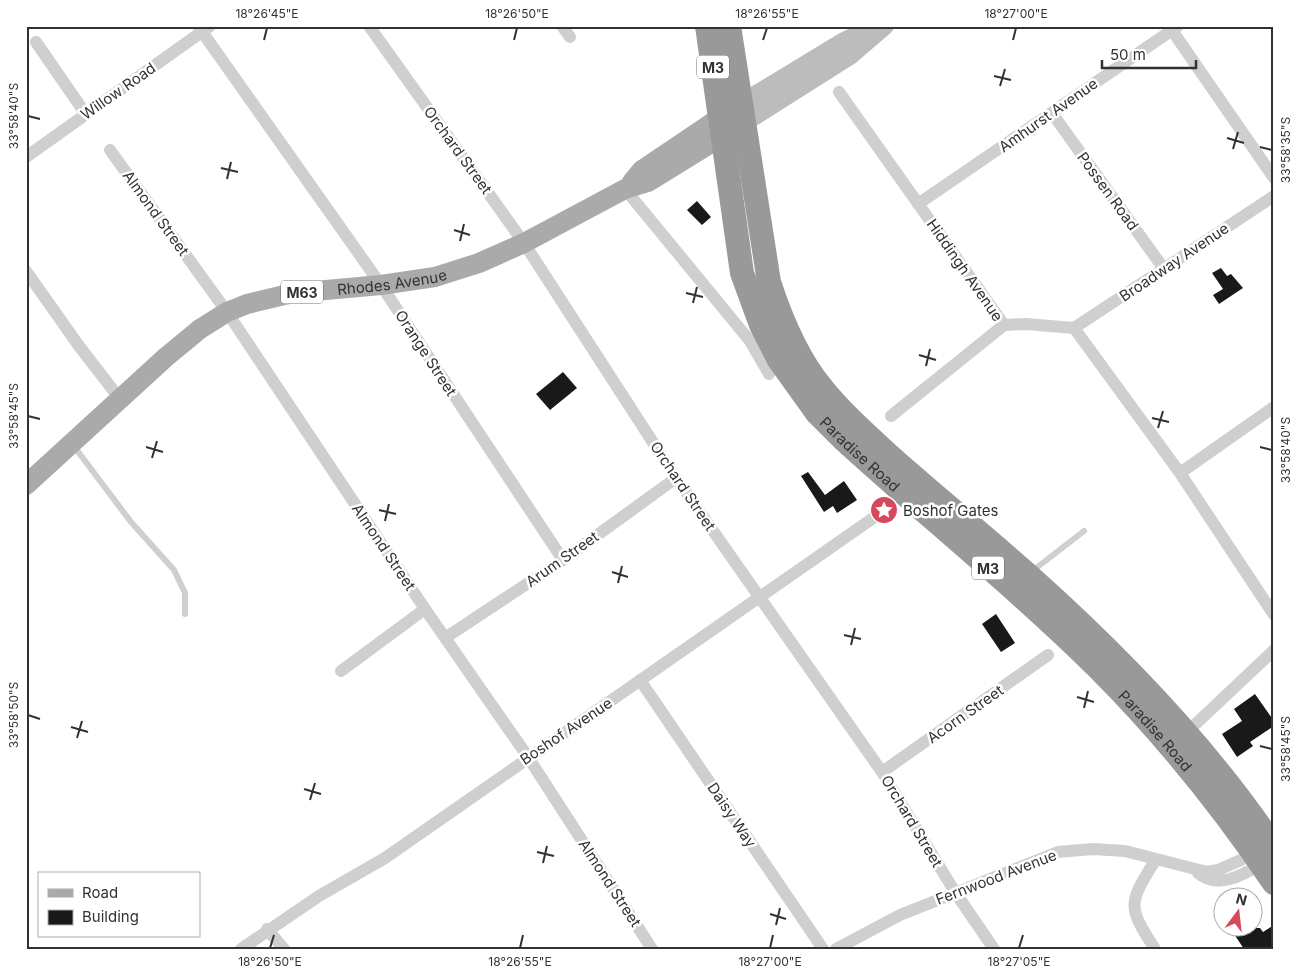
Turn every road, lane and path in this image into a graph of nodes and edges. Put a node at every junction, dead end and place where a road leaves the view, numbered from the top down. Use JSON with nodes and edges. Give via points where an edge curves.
{"nodes":[{"id":1,"x":369,"y":26,"type":"edge"},
{"id":2,"x":562,"y":26,"type":"edge"},
{"id":3,"x":707,"y":26,"type":"edge"},
{"id":4,"x":729,"y":26,"type":"edge"},
{"id":5,"x":876,"y":26,"type":"edge"},
{"id":6,"x":885,"y":26,"type":"edge"},
{"id":7,"x":1173,"y":27,"type":"edge"},
{"id":8,"x":204,"y":28,"type":"edge"},
{"id":9,"x":570,"y":37,"type":"dead end"},
{"id":10,"x":36,"y":42,"type":"dead end"},
{"id":11,"x":839,"y":92,"type":"dead end"},
{"id":12,"x":1052,"y":112,"type":"junction"},
{"id":13,"x":86,"y":113,"type":"junction"},
{"id":14,"x":742,"y":113,"type":"junction"},
{"id":15,"x":722,"y":126,"type":"junction"},
{"id":16,"x":110,"y":150,"type":"dead end"},
{"id":17,"x":26,"y":157,"type":"edge"},
{"id":18,"x":1274,"y":178,"type":"edge"},
{"id":19,"x":625,"y":189,"type":"junction"},
{"id":20,"x":1274,"y":196,"type":"edge"},
{"id":21,"x":918,"y":204,"type":"junction"},
{"id":22,"x":524,"y":243,"type":"junction"},
{"id":23,"x":1164,"y":269,"type":"junction"},
{"id":24,"x":26,"y":272,"type":"edge"},
{"id":25,"x":381,"y":285,"type":"junction"},
{"id":26,"x":227,"y":312,"type":"junction"},
{"id":27,"x":1004,"y":325,"type":"junction"},
{"id":28,"x":1074,"y":328,"type":"junction"},
{"id":29,"x":769,"y":374,"type":"dead end"},
{"id":30,"x":120,"y":399,"type":"junction"},
{"id":31,"x":1274,"y":407,"type":"edge"},
{"id":32,"x":891,"y":416,"type":"dead end"},
{"id":33,"x":72,"y":444,"type":"junction"},
{"id":34,"x":1180,"y":473,"type":"junction"},
{"id":35,"x":676,"y":478,"type":"junction"},
{"id":36,"x":26,"y":485,"type":"edge"},
{"id":37,"x":889,"y":508,"type":"dead end"},
{"id":38,"x":1084,"y":531,"type":"dead end"},
{"id":39,"x":563,"y":560,"type":"junction"},
{"id":40,"x":1027,"y":574,"type":"junction"},
{"id":41,"x":759,"y":597,"type":"junction"},
{"id":42,"x":425,"y":609,"type":"junction"},
{"id":43,"x":185,"y":614,"type":"dead end"},
{"id":44,"x":1274,"y":616,"type":"edge"},
{"id":45,"x":446,"y":638,"type":"junction"},
{"id":46,"x":1274,"y":650,"type":"edge"},
{"id":47,"x":1048,"y":655,"type":"dead end"},
{"id":48,"x":341,"y":671,"type":"dead end"},
{"id":49,"x":640,"y":680,"type":"junction"},
{"id":50,"x":1185,"y":734,"type":"junction"},
{"id":51,"x":528,"y":757,"type":"junction"},
{"id":52,"x":882,"y":772,"type":"junction"},
{"id":53,"x":1156,"y":859,"type":"junction"},
{"id":54,"x":1268,"y":859,"type":"edge"},
{"id":55,"x":955,"y":892,"type":"junction"},
{"id":56,"x":267,"y":930,"type":"junction"},
{"id":57,"x":241,"y":949,"type":"edge"},
{"id":58,"x":284,"y":949,"type":"edge"},
{"id":59,"x":652,"y":949,"type":"edge"},
{"id":60,"x":823,"y":949,"type":"edge"},
{"id":61,"x":836,"y":949,"type":"edge"},
{"id":62,"x":994,"y":949,"type":"edge"},
{"id":63,"x":1155,"y":949,"type":"edge"}],
"edges":[{"from":1,"to":22,"type":"street","name":"Orchard Street"},
{"from":2,"to":9,"type":"street"},
{"from":3,"to":15,"type":"highway","number":"M3"},
{"from":4,"to":14,"type":"highway","number":"M3"},
{"from":5,"to":14,"type":"main road","number":"M63","via":[[844,41]]},
{"from":6,"to":14,"type":"main road","number":"M63","via":[[850,56]]},
{"from":7,"to":12,"type":"street","name":"Amhurst Avenue"},
{"from":7,"to":18,"type":"street"},
{"from":8,"to":13,"type":"street","name":"Willow Road"},
{"from":8,"to":25,"type":"street","name":"Orange Street"},
{"from":10,"to":13,"type":"street"},
{"from":11,"to":21,"type":"street","name":"Hiddingh Avenue"},
{"from":12,"to":21,"type":"street","name":"Amhurst Avenue"},
{"from":12,"to":23,"type":"street","name":"Possen Road"},
{"from":13,"to":17,"type":"street","name":"Willow Road"},
{"from":14,"to":15,"type":"main road","name":"Rhodes Avenue","number":"M63"},
{"from":14,"to":40,"type":"highway","name":"Paradise Road","number":"M3","via":[[770,282],[797,350],[813,376],[865,433]]},
{"from":15,"to":19,"type":"main road","name":"Rhodes Avenue","number":"M63","via":[[648,182]]},
{"from":15,"to":54,"type":"highway","name":"Paradise Road","number":"M3","via":[[742,273],[761,324],[790,378],[817,413],[844,440],[1068,640],[1126,697]]},
{"from":16,"to":26,"type":"street","name":"Almond Street"},
{"from":19,"to":22,"type":"main road","name":"Rhodes Avenue","number":"M63"},
{"from":19,"to":29,"type":"street","via":[[750,340]]},
{"from":20,"to":23,"type":"street","name":"Broadway Avenue"},
{"from":21,"to":27,"type":"street","name":"Hiddingh Avenue"},
{"from":22,"to":25,"type":"main road","name":"Rhodes Avenue","number":"M63","via":[[479,263],[435,277]]},
{"from":22,"to":35,"type":"street","name":"Orchard Street"},
{"from":23,"to":28,"type":"street","name":"Broadway Avenue"},
{"from":24,"to":30,"type":"street"},
{"from":25,"to":26,"type":"main road","name":"Rhodes Avenue","number":"M63","via":[[293,293]]},
{"from":25,"to":39,"type":"street","name":"Orange Street"},
{"from":26,"to":30,"type":"main road","name":"Rhodes Avenue","number":"M63","via":[[200,329]]},
{"from":26,"to":42,"type":"street","name":"Almond Street"},
{"from":27,"to":28,"type":"street","name":"Hiddingh Avenue"},
{"from":27,"to":32,"type":"street"},
{"from":28,"to":34,"type":"street"},
{"from":30,"to":33,"type":"main road","name":"Rhodes Avenue","number":"M63"},
{"from":31,"to":34,"type":"street"},
{"from":33,"to":36,"type":"main road","name":"Rhodes Avenue","number":"M63"},
{"from":33,"to":43,"type":"lane","via":[[131,522],[174,570],[186,592]]},
{"from":34,"to":44,"type":"street"},
{"from":35,"to":39,"type":"street","name":"Arum Street"},
{"from":35,"to":41,"type":"street","name":"Orchard Street"},
{"from":37,"to":41,"type":"street","name":"Boshof Avenue"},
{"from":38,"to":40,"type":"lane"},
{"from":39,"to":45,"type":"street","name":"Arum Street"},
{"from":40,"to":50,"type":"highway","name":"Paradise Road","number":"M3","via":[[1114,656]]},
{"from":41,"to":49,"type":"street","name":"Boshof Avenue"},
{"from":41,"to":52,"type":"street","name":"Orchard Street"},
{"from":42,"to":45,"type":"street","name":"Almond Street"},
{"from":42,"to":48,"type":"street"},
{"from":45,"to":51,"type":"street","name":"Almond Street"},
{"from":46,"to":50,"type":"street"},
{"from":47,"to":52,"type":"street","name":"Acorn Street"},
{"from":49,"to":51,"type":"street","name":"Boshof Avenue"},
{"from":49,"to":60,"type":"street","name":"Daisy Way"},
{"from":50,"to":54,"type":"highway","name":"Paradise Road","number":"M3","via":[[1236,795]]},
{"from":51,"to":56,"type":"street","name":"Boshof Avenue","via":[[384,858]]},
{"from":51,"to":59,"type":"street","name":"Almond Street"},
{"from":52,"to":55,"type":"street","name":"Orchard Street"},
{"from":53,"to":54,"type":"street","name":"Fernwood Avenue","via":[[1195,870],[1207,879],[1223,881]]},
{"from":53,"to":55,"type":"street","name":"Fernwood Avenue","via":[[1125,851],[1058,852]]},
{"from":53,"to":63,"type":"street","via":[[1136,893],[1134,909],[1138,922]]},
{"from":55,"to":61,"type":"street","name":"Fernwood Avenue","via":[[878,925]]},
{"from":55,"to":62,"type":"street","name":"Orchard Street"},
{"from":56,"to":57,"type":"street","name":"Boshof Avenue"},
{"from":56,"to":58,"type":"street"}]}
